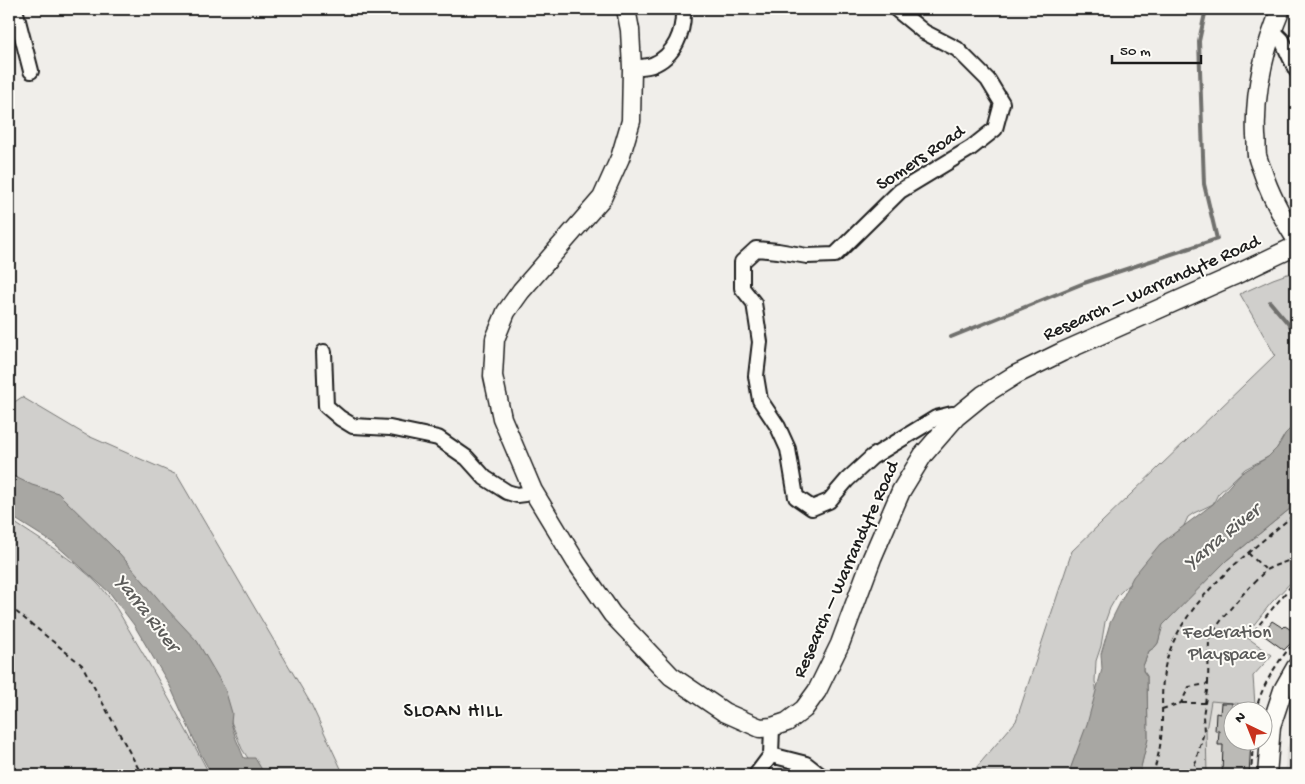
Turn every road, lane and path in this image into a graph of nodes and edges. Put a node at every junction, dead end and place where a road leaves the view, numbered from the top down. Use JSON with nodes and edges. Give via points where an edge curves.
{"nodes":[{"id":1,"x":15,"y":9,"type":"edge"},
{"id":2,"x":626,"y":9,"type":"edge"},
{"id":3,"x":682,"y":9,"type":"edge"},
{"id":4,"x":896,"y":9,"type":"edge"},
{"id":5,"x":1282,"y":9,"type":"edge"},
{"id":6,"x":1272,"y":30,"type":"junction"},
{"id":7,"x":632,"y":68,"type":"junction"},
{"id":8,"x":1296,"y":70,"type":"edge"},
{"id":9,"x":31,"y":71,"type":"dead end"},
{"id":10,"x":1296,"y":239,"type":"edge"},
{"id":11,"x":1289,"y":250,"type":"edge"},
{"id":12,"x":324,"y":352,"type":"dead end"},
{"id":13,"x":956,"y":417,"type":"junction"},
{"id":14,"x":533,"y":491,"type":"junction"},
{"id":15,"x":1296,"y":514,"type":"edge"},
{"id":16,"x":1248,"y":553,"type":"junction"},
{"id":17,"x":1296,"y":558,"type":"edge"},
{"id":18,"x":1266,"y":570,"type":"junction"},
{"id":19,"x":1296,"y":580,"type":"edge"},
{"id":20,"x":9,"y":606,"type":"edge"},
{"id":21,"x":1248,"y":638,"type":"dead end"},
{"id":22,"x":1296,"y":641,"type":"edge"},
{"id":23,"x":1296,"y":667,"type":"edge"},
{"id":24,"x":1208,"y":684,"type":"junction"},
{"id":25,"x":1259,"y":702,"type":"edge"},
{"id":26,"x":1181,"y":703,"type":"junction"},
{"id":27,"x":1205,"y":703,"type":"junction"},
{"id":28,"x":1162,"y":709,"type":"junction"},
{"id":29,"x":772,"y":727,"type":"junction"},
{"id":30,"x":1252,"y":752,"type":"edge"},
{"id":31,"x":771,"y":755,"type":"junction"},
{"id":32,"x":142,"y":775,"type":"edge"},
{"id":33,"x":756,"y":775,"type":"edge"},
{"id":34,"x":820,"y":775,"type":"edge"},
{"id":35,"x":1153,"y":775,"type":"edge"},
{"id":36,"x":1192,"y":775,"type":"edge"},
{"id":37,"x":1251,"y":775,"type":"edge"},
{"id":38,"x":1267,"y":775,"type":"edge"}],
"edges":[{"from":1,"to":9,"type":"street"},
{"from":2,"to":7,"type":"main road"},
{"from":3,"to":7,"type":"street","via":[[680,35],[672,51],[650,66]]},
{"from":4,"to":13,"type":"street","name":"Somers Road","via":[[924,32],[957,49],[988,80],[1002,103],[995,129],[971,148],[900,191],[835,255],[807,256],[756,249],[742,262],[742,288],[754,303],[760,342],[756,376],[760,400],[788,449],[796,498],[812,508],[828,501],[872,456],[936,418],[952,414]]},
{"from":5,"to":6,"type":"main road"},
{"from":6,"to":8,"type":"street","via":[[1282,40]]},
{"from":6,"to":10,"type":"main road","via":[[1257,92],[1257,156],[1268,189]]},
{"from":7,"to":14,"type":"main road","via":[[630,121],[620,158],[602,198],[516,298],[506,312],[495,339],[493,376],[502,418]]},
{"from":11,"to":13,"type":"main road","name":"Research – Warrandyte Road","via":[[1014,375]]},
{"from":12,"to":14,"type":"street","via":[[326,406],[340,418],[353,426],[390,428],[438,438],[467,458],[485,478],[507,492],[517,495]]},
{"from":13,"to":29,"type":"main road","name":"Research – Warrandyte Road","via":[[923,456],[901,491],[840,644],[817,691],[804,709],[787,722]]},
{"from":14,"to":29,"type":"main road","via":[[612,614],[671,676],[724,712],[760,728]]},
{"from":15,"to":16,"type":"path"},
{"from":16,"to":18,"type":"path"},
{"from":16,"to":28,"type":"path","via":[[1192,610],[1175,638],[1167,659]]},
{"from":17,"to":18,"type":"path"},
{"from":18,"to":24,"type":"path","via":[[1225,615],[1209,638]]},
{"from":19,"to":21,"type":"path"},
{"from":20,"to":32,"type":"path","via":[[82,665]]},
{"from":22,"to":25,"type":"path","via":[[1276,665]]},
{"from":23,"to":38,"type":"main road","via":[[1283,690],[1271,726]]},
{"from":24,"to":26,"type":"path","via":[[1189,687]]},
{"from":24,"to":27,"type":"path"},
{"from":26,"to":27,"type":"path"},
{"from":26,"to":28,"type":"path"},
{"from":27,"to":36,"type":"path","via":[[1204,732]]},
{"from":28,"to":35,"type":"path","via":[[1161,738]]},
{"from":29,"to":31,"type":"street"},
{"from":30,"to":37,"type":"path"},
{"from":31,"to":33,"type":"street"},
{"from":31,"to":34,"type":"street","via":[[806,764]]}]}
